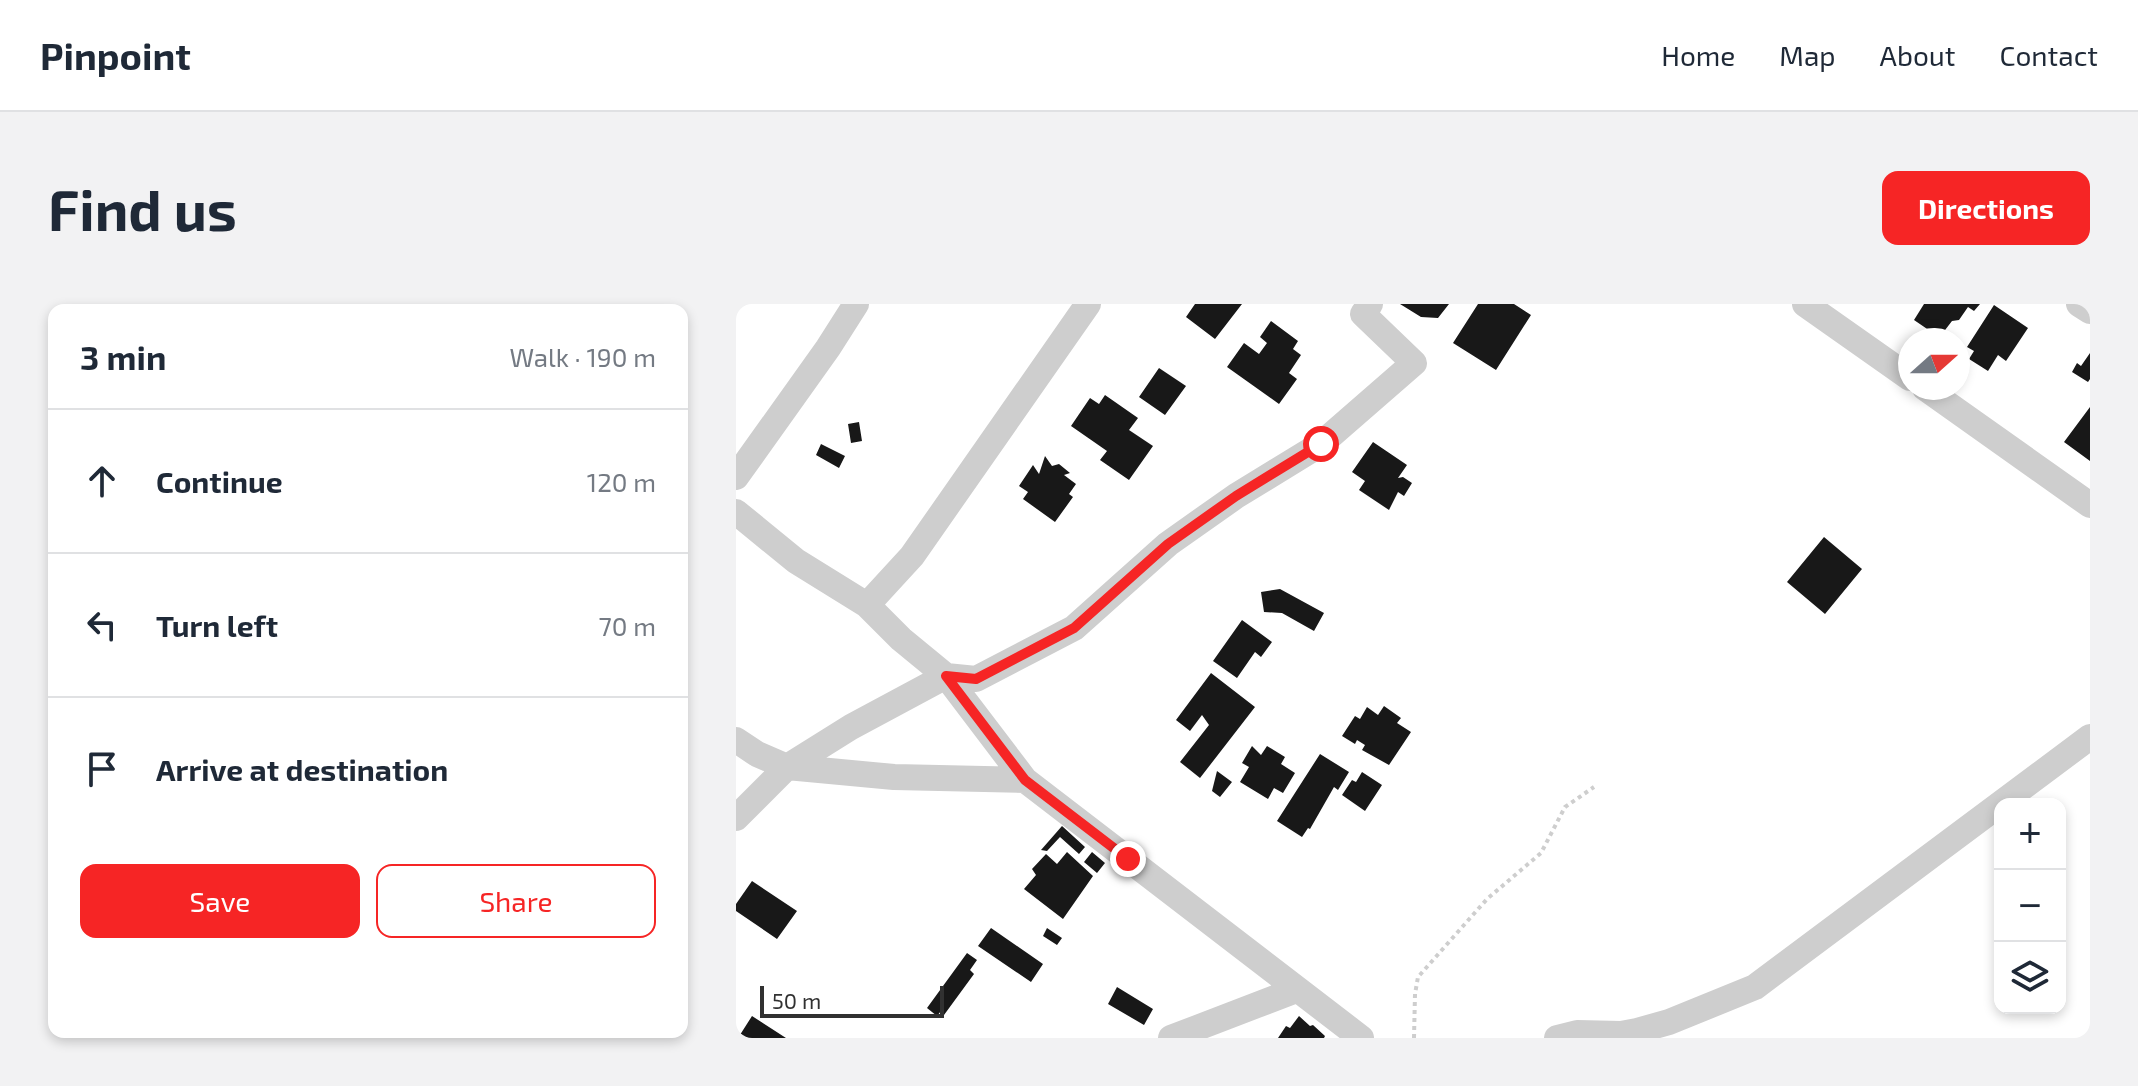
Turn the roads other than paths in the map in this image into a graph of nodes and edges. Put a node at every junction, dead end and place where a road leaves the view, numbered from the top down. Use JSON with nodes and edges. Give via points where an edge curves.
{"nodes":[{"id":1,"x":856,"y":304,"type":"edge"},
{"id":2,"x":1088,"y":304,"type":"edge"},
{"id":3,"x":1370,"y":304,"type":"edge"},
{"id":4,"x":1805,"y":304,"type":"edge"},
{"id":5,"x":2079,"y":304,"type":"edge"},
{"id":6,"x":2090,"y":311,"type":"edge"},
{"id":7,"x":1898,"y":370,"type":"edge"},
{"id":8,"x":1942,"y":400,"type":"edge"},
{"id":9,"x":736,"y":477,"type":"edge"},
{"id":10,"x":2090,"y":505,"type":"edge"},
{"id":11,"x":736,"y":512,"type":"edge"},
{"id":12,"x":867,"y":605,"type":"junction"},
{"id":13,"x":946,"y":676,"type":"junction"},
{"id":14,"x":2090,"y":737,"type":"edge"},
{"id":15,"x":736,"y":740,"type":"edge"},
{"id":16,"x":787,"y":767,"type":"junction"},
{"id":17,"x":1025,"y":780,"type":"junction"},
{"id":18,"x":736,"y":818,"type":"edge"},
{"id":19,"x":1296,"y":990,"type":"junction"},
{"id":20,"x":1171,"y":1038,"type":"edge"},
{"id":21,"x":1361,"y":1038,"type":"edge"},
{"id":22,"x":1557,"y":1038,"type":"edge"}],
"edges":[{"from":1,"to":9,"type":"street"},
{"from":2,"to":12,"type":"street","via":[[912,556]]},
{"from":3,"to":13,"type":"street","via":[[1363,314],[1414,363],[1321,444],[1168,544],[1074,628],[976,679]]},
{"from":4,"to":7,"type":"street"},
{"from":5,"to":6,"type":"street"},
{"from":8,"to":10,"type":"street"},
{"from":11,"to":12,"type":"street","via":[[796,561]]},
{"from":12,"to":13,"type":"street"},
{"from":13,"to":16,"type":"street"},
{"from":13,"to":17,"type":"street"},
{"from":14,"to":22,"type":"street","via":[[1755,987],[1637,1031]]},
{"from":15,"to":16,"type":"street"},
{"from":16,"to":17,"type":"street","via":[[894,777]]},
{"from":16,"to":18,"type":"street"},
{"from":17,"to":19,"type":"street"},
{"from":19,"to":20,"type":"street"},
{"from":19,"to":21,"type":"street"}]}
